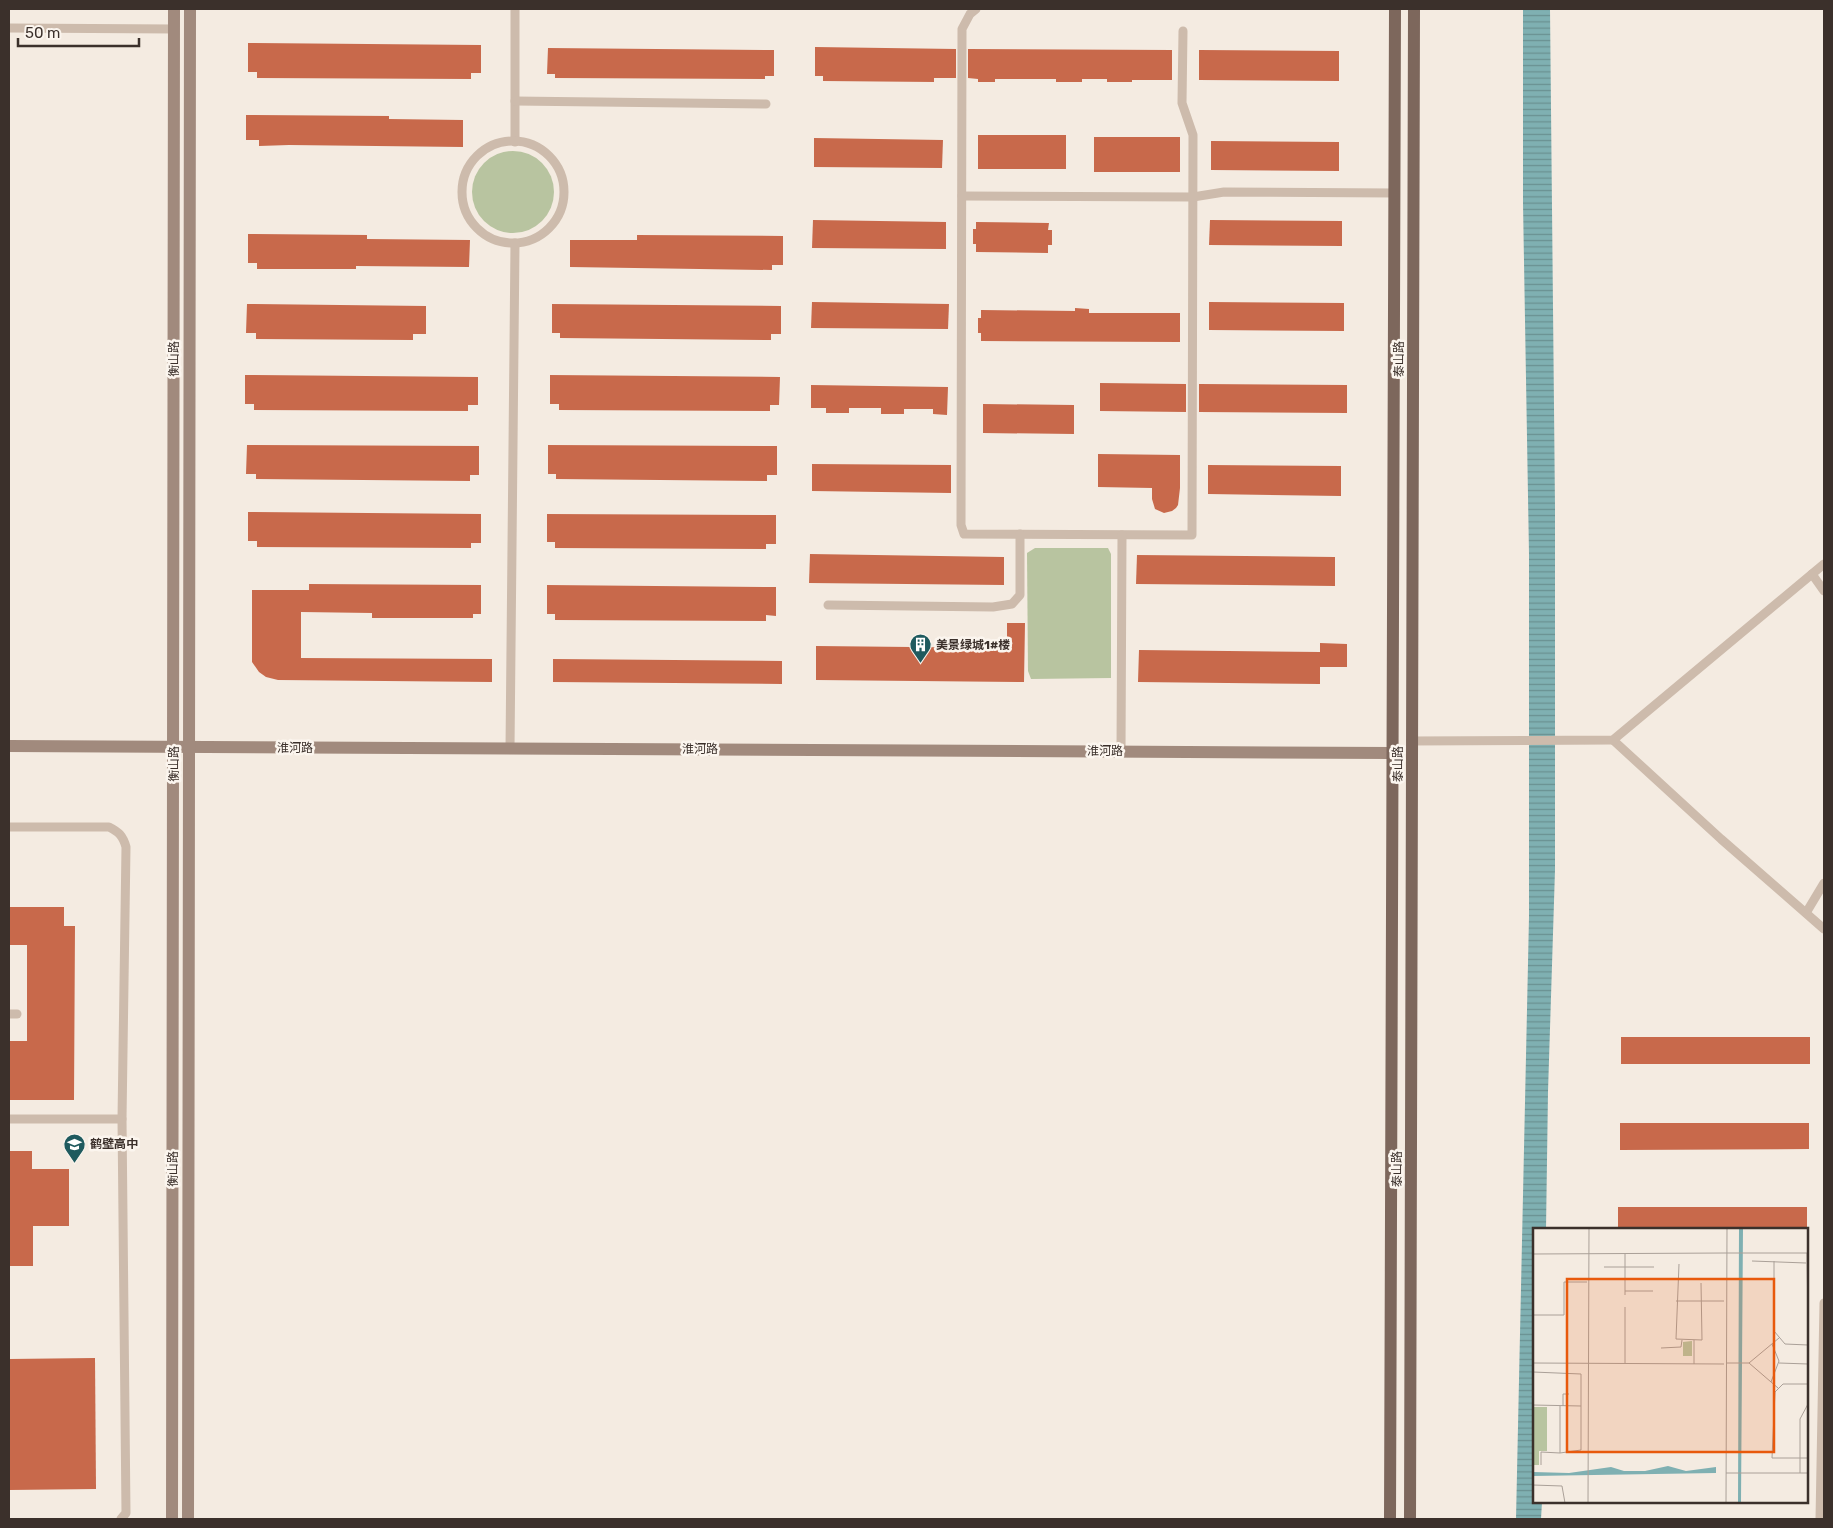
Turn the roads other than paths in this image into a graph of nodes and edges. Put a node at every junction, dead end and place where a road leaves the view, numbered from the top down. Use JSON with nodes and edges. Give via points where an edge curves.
{"nodes":[{"id":1,"x":174,"y":9,"type":"edge"},
{"id":2,"x":190,"y":9,"type":"edge"},
{"id":3,"x":515,"y":9,"type":"edge"},
{"id":4,"x":976,"y":9,"type":"edge"},
{"id":5,"x":1395,"y":9,"type":"edge"},
{"id":6,"x":1414,"y":9,"type":"edge"},
{"id":7,"x":9,"y":28,"type":"edge"},
{"id":8,"x":174,"y":29,"type":"junction"},
{"id":9,"x":1183,"y":31,"type":"dead end"},
{"id":10,"x":515,"y":101,"type":"junction"},
{"id":11,"x":766,"y":104,"type":"dead end"},
{"id":12,"x":515,"y":142,"type":"junction"},
{"id":13,"x":1394,"y":193,"type":"junction"},
{"id":14,"x":962,"y":196,"type":"junction"},
{"id":15,"x":1193,"y":198,"type":"junction"},
{"id":16,"x":515,"y":243,"type":"junction"},
{"id":17,"x":1020,"y":534,"type":"junction"},
{"id":18,"x":1122,"y":535,"type":"junction"},
{"id":19,"x":1824,"y":564,"type":"edge"},
{"id":20,"x":1812,"y":574,"type":"junction"},
{"id":21,"x":1824,"y":591,"type":"edge"},
{"id":22,"x":828,"y":605,"type":"dead end"},
{"id":23,"x":1412,"y":740,"type":"junction"},
{"id":24,"x":1613,"y":740,"type":"junction"},
{"id":25,"x":9,"y":746,"type":"edge"},
{"id":26,"x":174,"y":747,"type":"junction"},
{"id":27,"x":189,"y":747,"type":"junction"},
{"id":28,"x":510,"y":749,"type":"junction"},
{"id":29,"x":1121,"y":751,"type":"junction"},
{"id":30,"x":1392,"y":753,"type":"junction"},
{"id":31,"x":9,"y":827,"type":"edge"},
{"id":32,"x":1824,"y":883,"type":"edge"},
{"id":33,"x":1806,"y":913,"type":"junction"},
{"id":34,"x":1824,"y":929,"type":"edge"},
{"id":35,"x":9,"y":1118,"type":"edge"},
{"id":36,"x":122,"y":1118,"type":"junction"},
{"id":37,"x":1824,"y":1303,"type":"edge"},
{"id":38,"x":121,"y":1519,"type":"edge"},
{"id":39,"x":172,"y":1519,"type":"edge"},
{"id":40,"x":188,"y":1519,"type":"edge"},
{"id":41,"x":1390,"y":1519,"type":"edge"},
{"id":42,"x":1410,"y":1519,"type":"edge"},
{"id":43,"x":1820,"y":1519,"type":"edge"}],
"edges":[{"from":1,"to":8,"type":"street","name":"衡山路"},
{"from":2,"to":27,"type":"street","name":"衡山路"},
{"from":3,"to":10,"type":"lane"},
{"from":4,"to":14,"type":"lane","via":[[962,29]]},
{"from":5,"to":13,"type":"main road","name":"泰山路"},
{"from":6,"to":23,"type":"main road","name":"泰山路"},
{"from":7,"to":8,"type":"lane"},
{"from":8,"to":26,"type":"street","name":"衡山路"},
{"from":9,"to":15,"type":"lane","via":[[1182,103],[1193,135]]},
{"from":10,"to":11,"type":"lane"},
{"from":10,"to":12,"type":"lane"},
{"from":12,"to":16,"type":"lane","via":[[535,147],[553,161],[564,192],[553,224],[534,238]]},
{"from":12,"to":16,"type":"lane","via":[[494,145],[477,156],[465,174],[462,198],[470,220],[487,237]]},
{"from":13,"to":15,"type":"lane","via":[[1224,192]]},
{"from":13,"to":30,"type":"main road","name":"泰山路"},
{"from":14,"to":15,"type":"lane"},
{"from":14,"to":17,"type":"lane","via":[[961,525],[964,534]]},
{"from":15,"to":18,"type":"lane","via":[[1192,535]]},
{"from":16,"to":28,"type":"lane"},
{"from":17,"to":18,"type":"lane"},
{"from":17,"to":22,"type":"lane","via":[[1020,595],[1012,604],[993,607]]},
{"from":18,"to":29,"type":"lane"},
{"from":19,"to":20,"type":"lane"},
{"from":20,"to":21,"type":"lane"},
{"from":20,"to":24,"type":"lane"},
{"from":23,"to":24,"type":"lane"},
{"from":23,"to":42,"type":"main road","name":"泰山路"},
{"from":24,"to":33,"type":"lane"},
{"from":25,"to":26,"type":"street","name":"淮河路"},
{"from":26,"to":27,"type":"street","name":"淮河路"},
{"from":26,"to":39,"type":"street","name":"衡山路"},
{"from":27,"to":28,"type":"street","name":"淮河路"},
{"from":27,"to":40,"type":"street","name":"衡山路"},
{"from":28,"to":29,"type":"street","name":"淮河路"},
{"from":29,"to":30,"type":"street","name":"淮河路"},
{"from":30,"to":41,"type":"main road","name":"泰山路"},
{"from":31,"to":36,"type":"lane","via":[[109,827],[123,839],[126,847]]},
{"from":32,"to":33,"type":"lane"},
{"from":33,"to":34,"type":"lane"},
{"from":35,"to":36,"type":"lane"},
{"from":36,"to":38,"type":"lane","via":[[126,1513]]},
{"from":37,"to":43,"type":"lane"}]}
